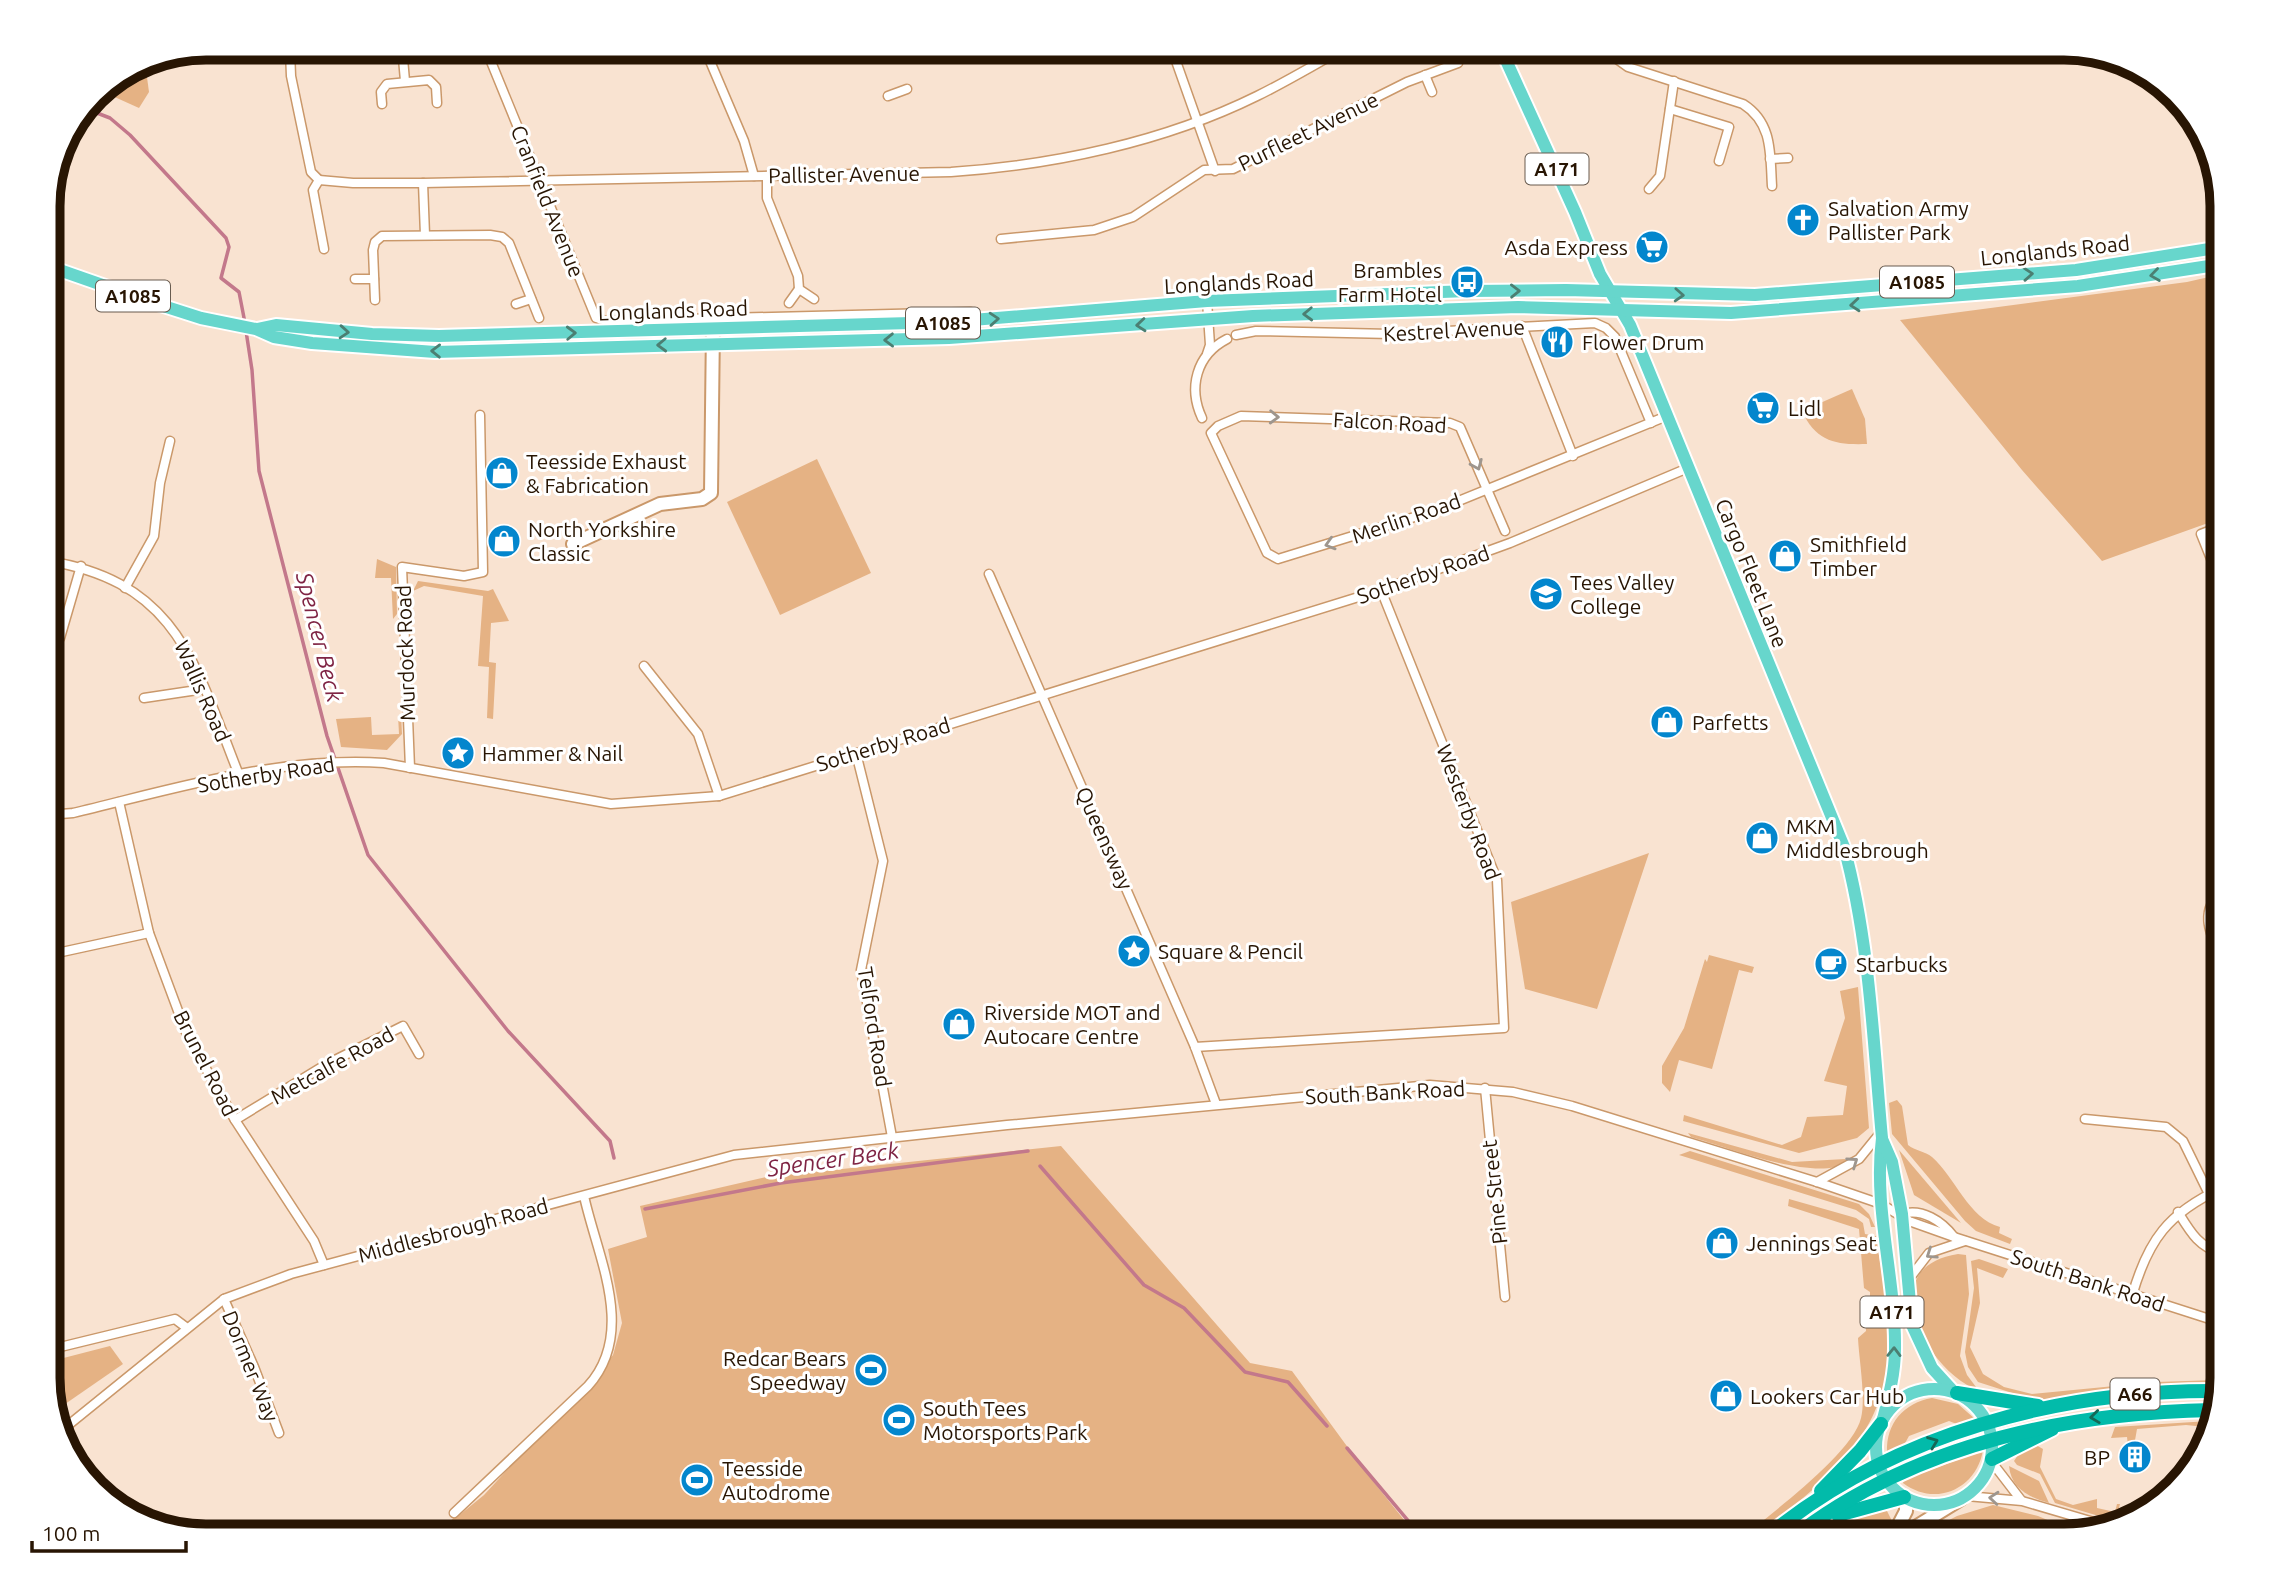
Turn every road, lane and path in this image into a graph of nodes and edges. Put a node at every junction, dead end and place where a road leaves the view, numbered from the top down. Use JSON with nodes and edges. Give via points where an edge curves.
{"nodes":[{"id":1,"x":290,"y":60,"type":"edge"},
{"id":2,"x":403,"y":60,"type":"edge"},
{"id":3,"x":490,"y":60,"type":"edge"},
{"id":4,"x":710,"y":60,"type":"edge"},
{"id":5,"x":1176,"y":60,"type":"edge"},
{"id":6,"x":1323,"y":60,"type":"edge"},
{"id":7,"x":1506,"y":60,"type":"edge"},
{"id":8,"x":1618,"y":60,"type":"edge"},
{"id":9,"x":1458,"y":62,"type":"dead end"},
{"id":10,"x":1425,"y":75,"type":"junction"},
{"id":11,"x":405,"y":81,"type":"junction"},
{"id":12,"x":1674,"y":81,"type":"junction"},
{"id":13,"x":907,"y":89,"type":"dead end"},
{"id":14,"x":1432,"y":92,"type":"dead end"},
{"id":15,"x":888,"y":96,"type":"dead end"},
{"id":16,"x":437,"y":103,"type":"dead end"},
{"id":17,"x":382,"y":104,"type":"dead end"},
{"id":18,"x":1670,"y":109,"type":"junction"},
{"id":19,"x":1197,"y":120,"type":"junction"},
{"id":20,"x":1788,"y":158,"type":"dead end"},
{"id":21,"x":1770,"y":159,"type":"junction"},
{"id":22,"x":1719,"y":161,"type":"dead end"},
{"id":23,"x":1215,"y":171,"type":"junction"},
{"id":24,"x":754,"y":176,"type":"junction"},
{"id":25,"x":767,"y":176,"type":"junction"},
{"id":26,"x":319,"y":180,"type":"junction"},
{"id":27,"x":540,"y":180,"type":"junction"},
{"id":28,"x":424,"y":183,"type":"junction"},
{"id":29,"x":1772,"y":186,"type":"dead end"},
{"id":30,"x":1649,"y":189,"type":"dead end"},
{"id":31,"x":425,"y":235,"type":"junction"},
{"id":32,"x":1001,"y":239,"type":"dead end"},
{"id":33,"x":324,"y":249,"type":"dead end"},
{"id":34,"x":2210,"y":249,"type":"edge"},
{"id":35,"x":2210,"y":266,"type":"edge"},
{"id":36,"x":60,"y":270,"type":"edge"},
{"id":37,"x":355,"y":279,"type":"dead end"},
{"id":38,"x":374,"y":279,"type":"junction"},
{"id":39,"x":799,"y":289,"type":"junction"},
{"id":40,"x":1610,"y":292,"type":"junction"},
{"id":41,"x":531,"y":299,"type":"junction"},
{"id":42,"x":814,"y":299,"type":"dead end"},
{"id":43,"x":375,"y":300,"type":"dead end"},
{"id":44,"x":1207,"y":301,"type":"junction"},
{"id":45,"x":789,"y":303,"type":"dead end"},
{"id":46,"x":516,"y":304,"type":"dead end"},
{"id":47,"x":1621,"y":310,"type":"junction"},
{"id":48,"x":971,"y":312,"type":"dead end"},
{"id":49,"x":538,"y":318,"type":"dead end"},
{"id":50,"x":1209,"y":325,"type":"junction"},
{"id":51,"x":713,"y":327,"type":"junction"},
{"id":52,"x":1522,"y":327,"type":"junction"},
{"id":53,"x":254,"y":328,"type":"junction"},
{"id":54,"x":1236,"y":335,"type":"dead end"},
{"id":55,"x":1227,"y":338,"type":"dead end"},
{"id":56,"x":712,"y":344,"type":"junction"},
{"id":57,"x":1207,"y":354,"type":"junction"},
{"id":58,"x":480,"y":415,"type":"dead end"},
{"id":59,"x":1667,"y":416,"type":"junction"},
{"id":60,"x":1202,"y":418,"type":"dead end"},
{"id":61,"x":1651,"y":423,"type":"junction"},
{"id":62,"x":1211,"y":433,"type":"joint"},
{"id":63,"x":170,"y":441,"type":"dead end"},
{"id":64,"x":1573,"y":456,"type":"junction"},
{"id":65,"x":1688,"y":468,"type":"junction"},
{"id":66,"x":1488,"y":490,"type":"junction"},
{"id":67,"x":1505,"y":531,"type":"dead end"},
{"id":68,"x":2210,"y":531,"type":"edge"},
{"id":69,"x":573,"y":544,"type":"dead end"},
{"id":70,"x":2210,"y":556,"type":"edge"},
{"id":71,"x":60,"y":563,"type":"edge"},
{"id":72,"x":81,"y":566,"type":"junction"},
{"id":73,"x":989,"y":574,"type":"dead end"},
{"id":74,"x":125,"y":588,"type":"junction"},
{"id":75,"x":1381,"y":590,"type":"junction"},
{"id":76,"x":60,"y":638,"type":"dead end"},
{"id":77,"x":643,"y":666,"type":"dead end"},
{"id":78,"x":204,"y":689,"type":"junction"},
{"id":79,"x":1042,"y":694,"type":"junction"},
{"id":80,"x":144,"y":698,"type":"dead end"},
{"id":81,"x":856,"y":753,"type":"junction"},
{"id":82,"x":410,"y":768,"type":"junction"},
{"id":83,"x":239,"y":775,"type":"junction"},
{"id":84,"x":719,"y":796,"type":"junction"},
{"id":85,"x":119,"y":802,"type":"junction"},
{"id":86,"x":60,"y":815,"type":"edge"},
{"id":87,"x":2210,"y":903,"type":"edge"},
{"id":88,"x":2210,"y":930,"type":"edge"},
{"id":89,"x":149,"y":933,"type":"junction"},
{"id":90,"x":60,"y":953,"type":"edge"},
{"id":91,"x":1195,"y":1047,"type":"junction"},
{"id":92,"x":419,"y":1054,"type":"dead end"},
{"id":93,"x":1485,"y":1088,"type":"junction"},
{"id":94,"x":1216,"y":1104,"type":"junction"},
{"id":95,"x":2085,"y":1119,"type":"dead end"},
{"id":96,"x":235,"y":1120,"type":"junction"},
{"id":97,"x":1881,"y":1135,"type":"junction"},
{"id":98,"x":892,"y":1137,"type":"junction"},
{"id":99,"x":1817,"y":1182,"type":"junction"},
{"id":100,"x":2209,"y":1194,"type":"joint"},
{"id":101,"x":584,"y":1196,"type":"junction"},
{"id":102,"x":1881,"y":1204,"type":"junction"},
{"id":103,"x":2178,"y":1212,"type":"junction"},
{"id":104,"x":1902,"y":1214,"type":"junction"},
{"id":105,"x":1968,"y":1240,"type":"junction"},
{"id":106,"x":2210,"y":1250,"type":"edge"},
{"id":107,"x":324,"y":1265,"type":"junction"},
{"id":108,"x":1907,"y":1284,"type":"junction"},
{"id":109,"x":2132,"y":1296,"type":"junction"},
{"id":110,"x":1505,"y":1297,"type":"dead end"},
{"id":111,"x":223,"y":1299,"type":"junction"},
{"id":112,"x":2210,"y":1319,"type":"edge"},
{"id":113,"x":187,"y":1328,"type":"junction"},
{"id":114,"x":60,"y":1347,"type":"edge"},
{"id":115,"x":2208,"y":1391,"type":"edge"},
{"id":116,"x":1956,"y":1393,"type":"junction"},
{"id":117,"x":2054,"y":1407,"type":"junction"},
{"id":118,"x":2206,"y":1410,"type":"edge"},
{"id":119,"x":1882,"y":1421,"type":"junction"},
{"id":120,"x":2066,"y":1421,"type":"junction"},
{"id":121,"x":1988,"y":1424,"type":"junction"},
{"id":122,"x":68,"y":1426,"type":"edge"},
{"id":123,"x":279,"y":1433,"type":"dead end"},
{"id":124,"x":1993,"y":1440,"type":"junction"},
{"id":125,"x":1992,"y":1460,"type":"junction"},
{"id":126,"x":1882,"y":1473,"type":"junction"},
{"id":127,"x":1964,"y":1497,"type":"junction"},
{"id":128,"x":1905,"y":1498,"type":"junction"},
{"id":129,"x":2022,"y":1501,"type":"junction"},
{"id":130,"x":1802,"y":1510,"type":"junction"},
{"id":131,"x":454,"y":1513,"type":"dead end"},
{"id":132,"x":2090,"y":1521,"type":"edge"},
{"id":133,"x":1784,"y":1524,"type":"edge"},
{"id":134,"x":1812,"y":1524,"type":"edge"},
{"id":135,"x":1819,"y":1524,"type":"edge"},
{"id":136,"x":1900,"y":1524,"type":"edge"},
{"id":137,"x":1920,"y":1524,"type":"edge"}],
"edges":[{"from":1,"to":26,"type":"street","via":[[311,172]]},
{"from":2,"to":11,"type":"street"},
{"from":3,"to":27,"type":"street","name":"Cranfield Avenue"},
{"from":4,"to":24,"type":"street"},
{"from":5,"to":19,"type":"street"},
{"from":6,"to":19,"type":"street","name":"Pallister Avenue","via":[[1255,97]]},
{"from":7,"to":40,"type":"main road","name":"Cargo Fleet Lane","number":"A171"},
{"from":8,"to":12,"type":"street"},
{"from":9,"to":10,"type":"street","name":"Purfleet Avenue"},
{"from":10,"to":14,"type":"street"},
{"from":10,"to":23,"type":"street","name":"Purfleet Avenue","via":[[1233,169]]},
{"from":11,"to":16,"type":"street","via":[[429,80],[436,87]]},
{"from":11,"to":17,"type":"street","via":[[387,84],[381,92]]},
{"from":12,"to":18,"type":"street"},
{"from":12,"to":21,"type":"street","via":[[1754,111],[1765,127]]},
{"from":13,"to":15,"type":"street"},
{"from":18,"to":22,"type":"street","via":[[1729,128]]},
{"from":18,"to":30,"type":"street","via":[[1660,176]]},
{"from":19,"to":23,"type":"street"},
{"from":19,"to":25,"type":"street","name":"Pallister Avenue","via":[[1089,152],[999,167]]},
{"from":20,"to":21,"type":"street"},
{"from":21,"to":29,"type":"street"},
{"from":23,"to":32,"type":"street","name":"Purfleet Avenue","via":[[1204,170],[1133,217],[1094,230]]},
{"from":24,"to":25,"type":"street","name":"Pallister Avenue"},
{"from":24,"to":27,"type":"street","name":"Pallister Avenue"},
{"from":25,"to":39,"type":"street","via":[[767,198]]},
{"from":26,"to":28,"type":"street","name":"Pallister Avenue"},
{"from":26,"to":33,"type":"street","via":[[313,190]]},
{"from":27,"to":28,"type":"street","name":"Pallister Avenue"},
{"from":27,"to":48,"type":"street","name":"Cranfield Avenue","via":[[596,318]]},
{"from":28,"to":31,"type":"street"},
{"from":31,"to":38,"type":"street","via":[[382,236],[375,242]]},
{"from":31,"to":41,"type":"street","via":[[502,237],[509,243]]},
{"from":40,"to":34,"type":"main road","name":"Longlands Road","number":"A1085","one_way":true,"via":[[1755,295],[2076,270]]},
{"from":35,"to":47,"type":"main road","name":"Longlands Road","number":"A1085","one_way":true,"via":[[2078,286],[1824,308],[1731,313]]},
{"from":36,"to":53,"type":"main road","number":"A1085","via":[[151,302]]},
{"from":37,"to":38,"type":"street"},
{"from":38,"to":43,"type":"street"},
{"from":39,"to":42,"type":"street"},
{"from":39,"to":45,"type":"street"},
{"from":44,"to":40,"type":"main road","name":"Longlands Road","number":"A1085","one_way":true,"via":[[1468,291]]},
{"from":40,"to":47,"type":"main road","name":"Cargo Fleet Lane","number":"A171"},
{"from":41,"to":46,"type":"street"},
{"from":41,"to":49,"type":"street"},
{"from":44,"to":50,"type":"street"},
{"from":51,"to":44,"type":"main road","name":"Longlands Road","number":"A1085","one_way":true,"via":[[948,322]]},
{"from":47,"to":50,"type":"main road","name":"Longlands Road","number":"A1085","one_way":true,"via":[[1518,307]]},
{"from":47,"to":59,"type":"main road","name":"Cargo Fleet Lane","number":"A171"},
{"from":50,"to":56,"type":"main road","name":"Longlands Road","number":"A1085","one_way":true},
{"from":50,"to":57,"type":"street"},
{"from":53,"to":51,"type":"main road","name":"Longlands Road","number":"A1085","one_way":true,"via":[[276,325],[439,336]]},
{"from":51,"to":56,"type":"street"},
{"from":52,"to":54,"type":"street","name":"Kestrel Avenue"},
{"from":52,"to":61,"type":"street","name":"Kestrel Avenue","via":[[1595,323],[1606,328],[1615,337]]},
{"from":52,"to":64,"type":"street"},
{"from":56,"to":53,"type":"main road","name":"Longlands Road","number":"A1085","one_way":true,"via":[[435,352],[274,337]]},
{"from":55,"to":57,"type":"street"},
{"from":56,"to":69,"type":"street","via":[[711,493],[702,499],[660,504]]},
{"from":57,"to":60,"type":"street","via":[[1193,390]]},
{"from":58,"to":82,"type":"street","name":"Murdock Road","via":[[483,572],[464,576],[402,567]]},
{"from":59,"to":61,"type":"street","name":"Merlin Road"},
{"from":59,"to":65,"type":"main road","name":"Cargo Fleet Lane","number":"A171"},
{"from":61,"to":64,"type":"street","name":"Merlin Road"},
{"from":62,"to":66,"type":"street","name":"Falcon Road","one_way":true,"via":[[1241,416],[1450,423],[1460,427]]},
{"from":66,"to":62,"type":"street","name":"Merlin Road","one_way":true,"via":[[1370,532],[1272,558]]},
{"from":63,"to":74,"type":"street","via":[[154,536]]},
{"from":64,"to":66,"type":"street","name":"Merlin Road"},
{"from":65,"to":75,"type":"street","name":"Sotherby Road","via":[[1510,543]]},
{"from":65,"to":97,"type":"main road","name":"Cargo Fleet Lane","number":"A171","via":[[1844,847],[1867,961]]},
{"from":66,"to":67,"type":"street","name":"Falcon Road"},
{"from":68,"to":70,"type":"street","via":[[2201,534]]},
{"from":71,"to":72,"type":"street","name":"Wallis Road"},
{"from":72,"to":74,"type":"street","name":"Wallis Road"},
{"from":72,"to":76,"type":"street"},
{"from":73,"to":79,"type":"street","name":"Queensway"},
{"from":74,"to":78,"type":"street","name":"Wallis Road","via":[[175,628]]},
{"from":75,"to":79,"type":"street","name":"Sotherby Road"},
{"from":75,"to":91,"type":"street","name":"Westerby Road","via":[[1497,880],[1504,1028]]},
{"from":77,"to":84,"type":"street","via":[[698,734]]},
{"from":78,"to":80,"type":"street"},
{"from":78,"to":83,"type":"street","name":"Wallis Road"},
{"from":79,"to":81,"type":"street","name":"Sotherby Road"},
{"from":79,"to":91,"type":"street","name":"Queensway"},
{"from":81,"to":84,"type":"street","name":"Sotherby Road"},
{"from":81,"to":98,"type":"street","name":"Telford Road","via":[[883,860],[861,970]]},
{"from":82,"to":83,"type":"street","name":"Sotherby Road","via":[[348,761]]},
{"from":82,"to":84,"type":"street","name":"Sotherby Road","via":[[611,804]]},
{"from":83,"to":85,"type":"street","name":"Sotherby Road"},
{"from":85,"to":86,"type":"street","name":"Sotherby Road"},
{"from":85,"to":89,"type":"street","name":"Brunel Road"},
{"from":87,"to":88,"type":"street"},
{"from":89,"to":90,"type":"street"},
{"from":89,"to":96,"type":"street","name":"Brunel Road","via":[[187,1035]]},
{"from":91,"to":94,"type":"street","name":"Queensway"},
{"from":92,"to":96,"type":"street","name":"Metcalfe Road","via":[[403,1026]]},
{"from":93,"to":94,"type":"street","name":"South Bank Road","via":[[1419,1086]]},
{"from":93,"to":99,"type":"street","name":"South Bank Road","via":[[1572,1106]]},
{"from":93,"to":110,"type":"street","name":"Pine Street"},
{"from":94,"to":98,"type":"street","name":"South Bank Road"},
{"from":95,"to":100,"type":"street","via":[[2166,1127],[2183,1141]]},
{"from":96,"to":107,"type":"street","name":"Brunel Road","via":[[314,1241]]},
{"from":99,"to":97,"type":"street","one_way":true,"via":[[1859,1159]]},
{"from":97,"to":102,"type":"main road","name":"Cargo Fleet Lane","number":"A171"},
{"from":97,"to":104,"type":"main road","name":"Cargo Fleet Lane","number":"A171","via":[[1892,1162]]},
{"from":98,"to":101,"type":"street","name":"Middlesbrough Road","via":[[734,1155]]},
{"from":99,"to":102,"type":"street","name":"South Bank Road"},
{"from":100,"to":103,"type":"street"},
{"from":101,"to":107,"type":"street","name":"Middlesbrough Road"},
{"from":101,"to":131,"type":"street","via":[[613,1309],[605,1361],[588,1385]]},
{"from":102,"to":104,"type":"street","name":"South Bank Road"},
{"from":119,"to":102,"type":"main road","name":"Cargo Fleet Lane","number":"A171","one_way":true,"via":[[1895,1348]]},
{"from":103,"to":106,"type":"street","via":[[2193,1238]]},
{"from":103,"to":109,"type":"street","via":[[2153,1241]]},
{"from":104,"to":105,"type":"street","name":"South Bank Road","via":[[1909,1221]]},
{"from":104,"to":108,"type":"main road","name":"Cargo Fleet Lane","number":"A171"},
{"from":105,"to":108,"type":"street","one_way":true,"via":[[1929,1253]]},
{"from":105,"to":109,"type":"street","name":"South Bank Road"},
{"from":107,"to":111,"type":"street","name":"Middlesbrough Road"},
{"from":108,"to":116,"type":"main road","name":"Cargo Fleet Lane","number":"A171","via":[[1917,1342],[1932,1368]]},
{"from":109,"to":112,"type":"street","name":"South Bank Road"},
{"from":111,"to":113,"type":"street","name":"Middlesbrough Road"},
{"from":111,"to":123,"type":"street","name":"Dormer Way"},
{"from":113,"to":114,"type":"street","via":[[175,1319]]},
{"from":113,"to":122,"type":"street","name":"Middlesbrough Road"},
{"from":115,"to":117,"type":"highway","number":"A66","via":[[2099,1397]]},
{"from":116,"to":117,"type":"highway","number":"A66"},
{"from":116,"to":119,"type":"main road","via":[[1914,1392],[1896,1403]]},
{"from":116,"to":121,"type":"main road","name":"Cargo Fleet Lane","via":[[1976,1405]]},
{"from":117,"to":121,"type":"highway","number":"A66"},
{"from":118,"to":120,"type":"highway","number":"A66","one_way":true},
{"from":119,"to":126,"type":"main road","name":"Cargo Fleet Lane","via":[[1876,1449]]},
{"from":119,"to":130,"type":"highway","number":"A66","via":[[1860,1451]]},
{"from":120,"to":124,"type":"highway","number":"A66"},
{"from":120,"to":125,"type":"highway","number":"A66"},
{"from":121,"to":124,"type":"main road"},
{"from":126,"to":121,"type":"highway","number":"A66","one_way":true,"via":[[1908,1452]]},
{"from":124,"to":125,"type":"main road"},
{"from":124,"to":126,"type":"highway","number":"A66"},
{"from":125,"to":127,"type":"main road","via":[[1980,1485]]},
{"from":125,"to":129,"type":"street"},
{"from":126,"to":128,"type":"main road"},
{"from":126,"to":130,"type":"highway","number":"A66","via":[[1845,1483]]},
{"from":126,"to":134,"type":"highway","number":"A66"},
{"from":127,"to":128,"type":"main road","via":[[1933,1506]]},
{"from":129,"to":127,"type":"street","one_way":true},
{"from":127,"to":137,"type":"street"},
{"from":128,"to":135,"type":"highway","number":"A66","via":[[1855,1508]]},
{"from":128,"to":136,"type":"street"},
{"from":129,"to":132,"type":"street"},
{"from":130,"to":133,"type":"highway","number":"A66"}]}
